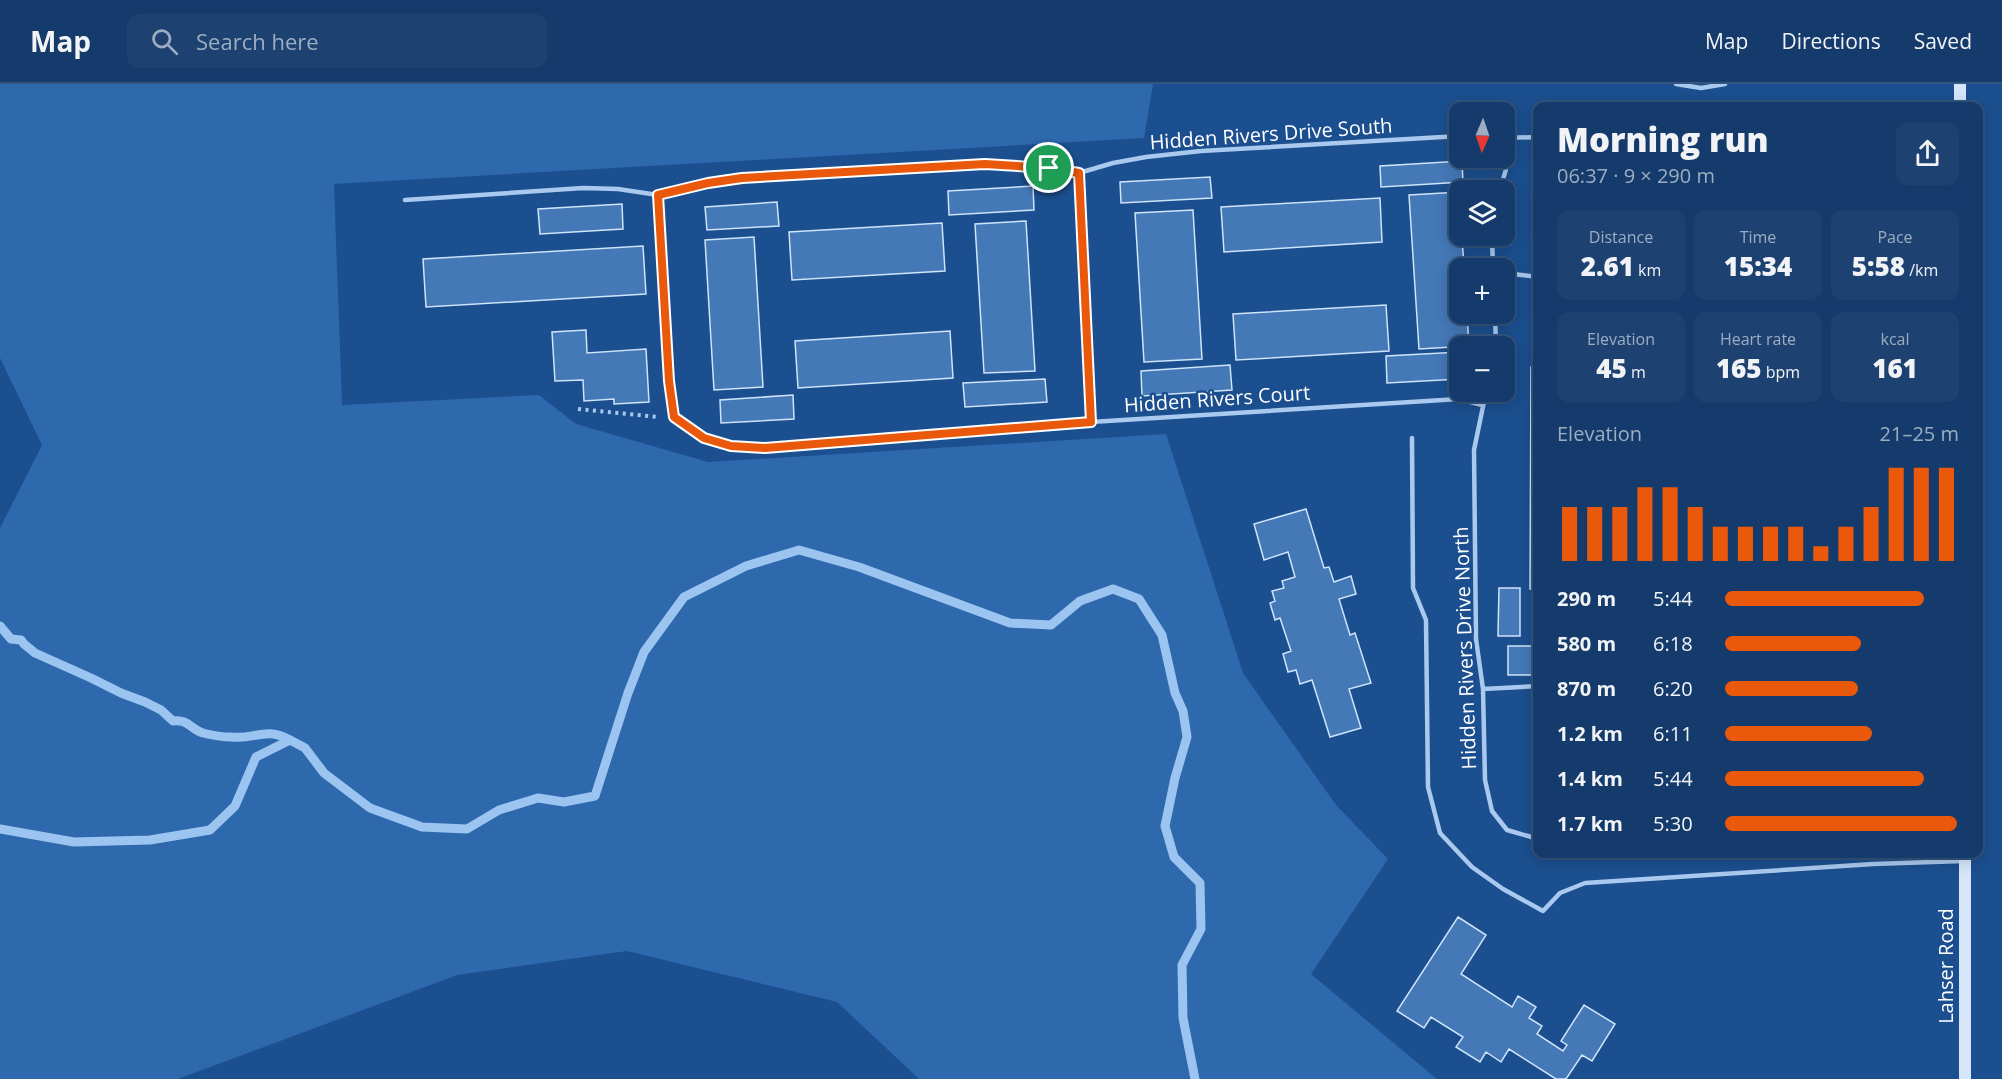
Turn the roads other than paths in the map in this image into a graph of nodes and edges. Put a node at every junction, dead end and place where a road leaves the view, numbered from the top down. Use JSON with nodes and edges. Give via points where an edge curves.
{"nodes":[{"id":1,"x":1676,"y":84,"type":"edge"},
{"id":2,"x":1725,"y":84,"type":"edge"},
{"id":3,"x":1960,"y":84,"type":"edge"},
{"id":4,"x":1960,"y":102,"type":"edge"},
{"id":5,"x":1449,"y":137,"type":"edge"},
{"id":6,"x":1533,"y":137,"type":"edge"},
{"id":7,"x":1515,"y":138,"type":"edge"},
{"id":8,"x":1079,"y":173,"type":"junction"},
{"id":9,"x":658,"y":195,"type":"junction"},
{"id":10,"x":405,"y":200,"type":"dead end"},
{"id":11,"x":1515,"y":274,"type":"edge"},
{"id":12,"x":1533,"y":276,"type":"edge"},
{"id":13,"x":1483,"y":402,"type":"edge"},
{"id":14,"x":1482,"y":405,"type":"junction"},
{"id":15,"x":1091,"y":422,"type":"junction"},
{"id":16,"x":1413,"y":438,"type":"dead end"},
{"id":17,"x":1533,"y":686,"type":"edge"},
{"id":18,"x":1483,"y":689,"type":"junction"},
{"id":19,"x":1533,"y":838,"type":"edge"},
{"id":20,"x":1952,"y":858,"type":"edge"},
{"id":21,"x":1965,"y":858,"type":"edge"},
{"id":22,"x":1965,"y":1079,"type":"edge"}],
"edges":[{"from":1,"to":2,"type":"lane","via":[[1701,88]]},
{"from":3,"to":4,"type":"main road"},
{"from":5,"to":8,"type":"lane","name":"Hidden Rivers Drive South","via":[[1201,151],[1146,157]]},
{"from":6,"to":7,"type":"lane"},
{"from":8,"to":9,"type":"lane","name":"Hidden Rivers Drive South","via":[[1023,165],[931,166],[742,178]]},
{"from":8,"to":15,"type":"lane"},
{"from":9,"to":10,"type":"lane","name":"Hidden Rivers Drive South","via":[[583,188]]},
{"from":9,"to":15,"type":"lane","name":"Hidden Rivers Court","via":[[674,417],[704,438],[731,446],[765,448]]},
{"from":11,"to":12,"type":"lane"},
{"from":13,"to":14,"type":"lane","name":"Hidden Rivers Drive North"},
{"from":14,"to":15,"type":"lane","name":"Hidden Rivers Court","via":[[1459,399]]},
{"from":14,"to":18,"type":"lane","name":"Hidden Rivers Drive North","via":[[1474,450],[1476,639]]},
{"from":16,"to":20,"type":"lane","via":[[1413,588],[1426,620],[1428,787],[1440,833],[1472,867],[1543,911],[1560,893],[1585,883]]},
{"from":17,"to":18,"type":"lane"},
{"from":18,"to":19,"type":"lane","name":"Hidden Rivers Drive North","via":[[1485,780],[1492,811],[1507,830]]},
{"from":21,"to":22,"type":"main road","name":"Lahser Road"}]}
